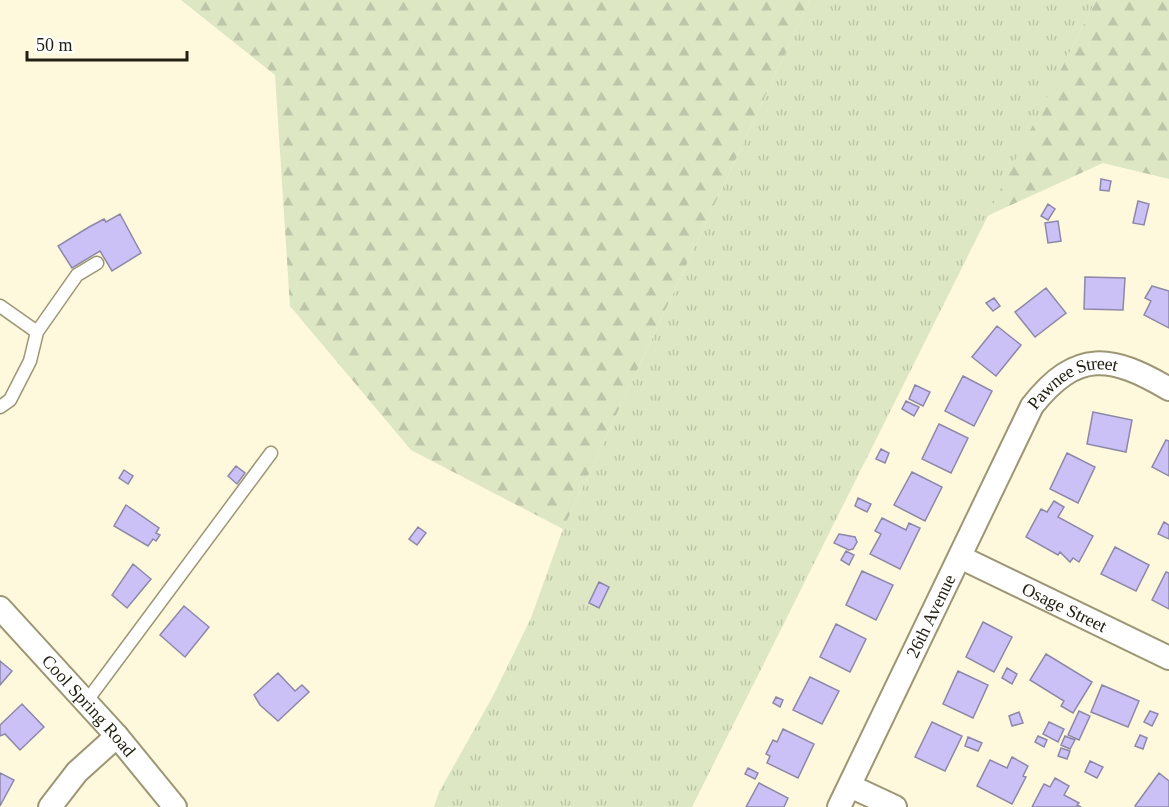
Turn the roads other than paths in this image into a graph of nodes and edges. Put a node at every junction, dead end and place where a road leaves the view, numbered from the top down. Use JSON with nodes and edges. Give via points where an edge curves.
{"nodes":[{"id":1,"x":97,"y":263,"type":"dead end"},
{"id":2,"x":0,"y":306,"type":"edge"},
{"id":3,"x":37,"y":332,"type":"junction"},
{"id":4,"x":1169,"y":389,"type":"edge"},
{"id":5,"x":0,"y":407,"type":"edge"},
{"id":6,"x":1021,"y":426,"type":"joint"},
{"id":7,"x":271,"y":453,"type":"dead end"},
{"id":8,"x":960,"y":556,"type":"junction"},
{"id":9,"x":0,"y":608,"type":"edge"},
{"id":10,"x":1169,"y":658,"type":"edge"},
{"id":11,"x":86,"y":702,"type":"junction"},
{"id":12,"x":117,"y":736,"type":"junction"},
{"id":13,"x":850,"y":786,"type":"junction"},
{"id":14,"x":50,"y":807,"type":"edge"},
{"id":15,"x":175,"y":807,"type":"edge"},
{"id":16,"x":839,"y":807,"type":"edge"},
{"id":17,"x":896,"y":807,"type":"edge"}],
"edges":[{"from":1,"to":3,"type":"lane","via":[[77,275]]},
{"from":2,"to":3,"type":"lane"},
{"from":3,"to":5,"type":"lane","via":[[30,361],[10,400]]},
{"from":4,"to":6,"type":"street","name":"Pawnee Street","via":[[1138,371],[1104,361],[1052,384],[1032,406]]},
{"from":6,"to":8,"type":"street","name":"26th Avenue"},
{"from":7,"to":11,"type":"lane"},
{"from":8,"to":10,"type":"street","name":"Osage Street"},
{"from":8,"to":13,"type":"street","name":"26th Avenue"},
{"from":9,"to":11,"type":"street","name":"Cool Spring Road"},
{"from":11,"to":12,"type":"street","name":"Cool Spring Road"},
{"from":12,"to":14,"type":"street","via":[[77,772]]},
{"from":12,"to":15,"type":"street","name":"Cool Spring Road"},
{"from":13,"to":16,"type":"street","name":"26th Avenue"},
{"from":13,"to":17,"type":"street"}]}
